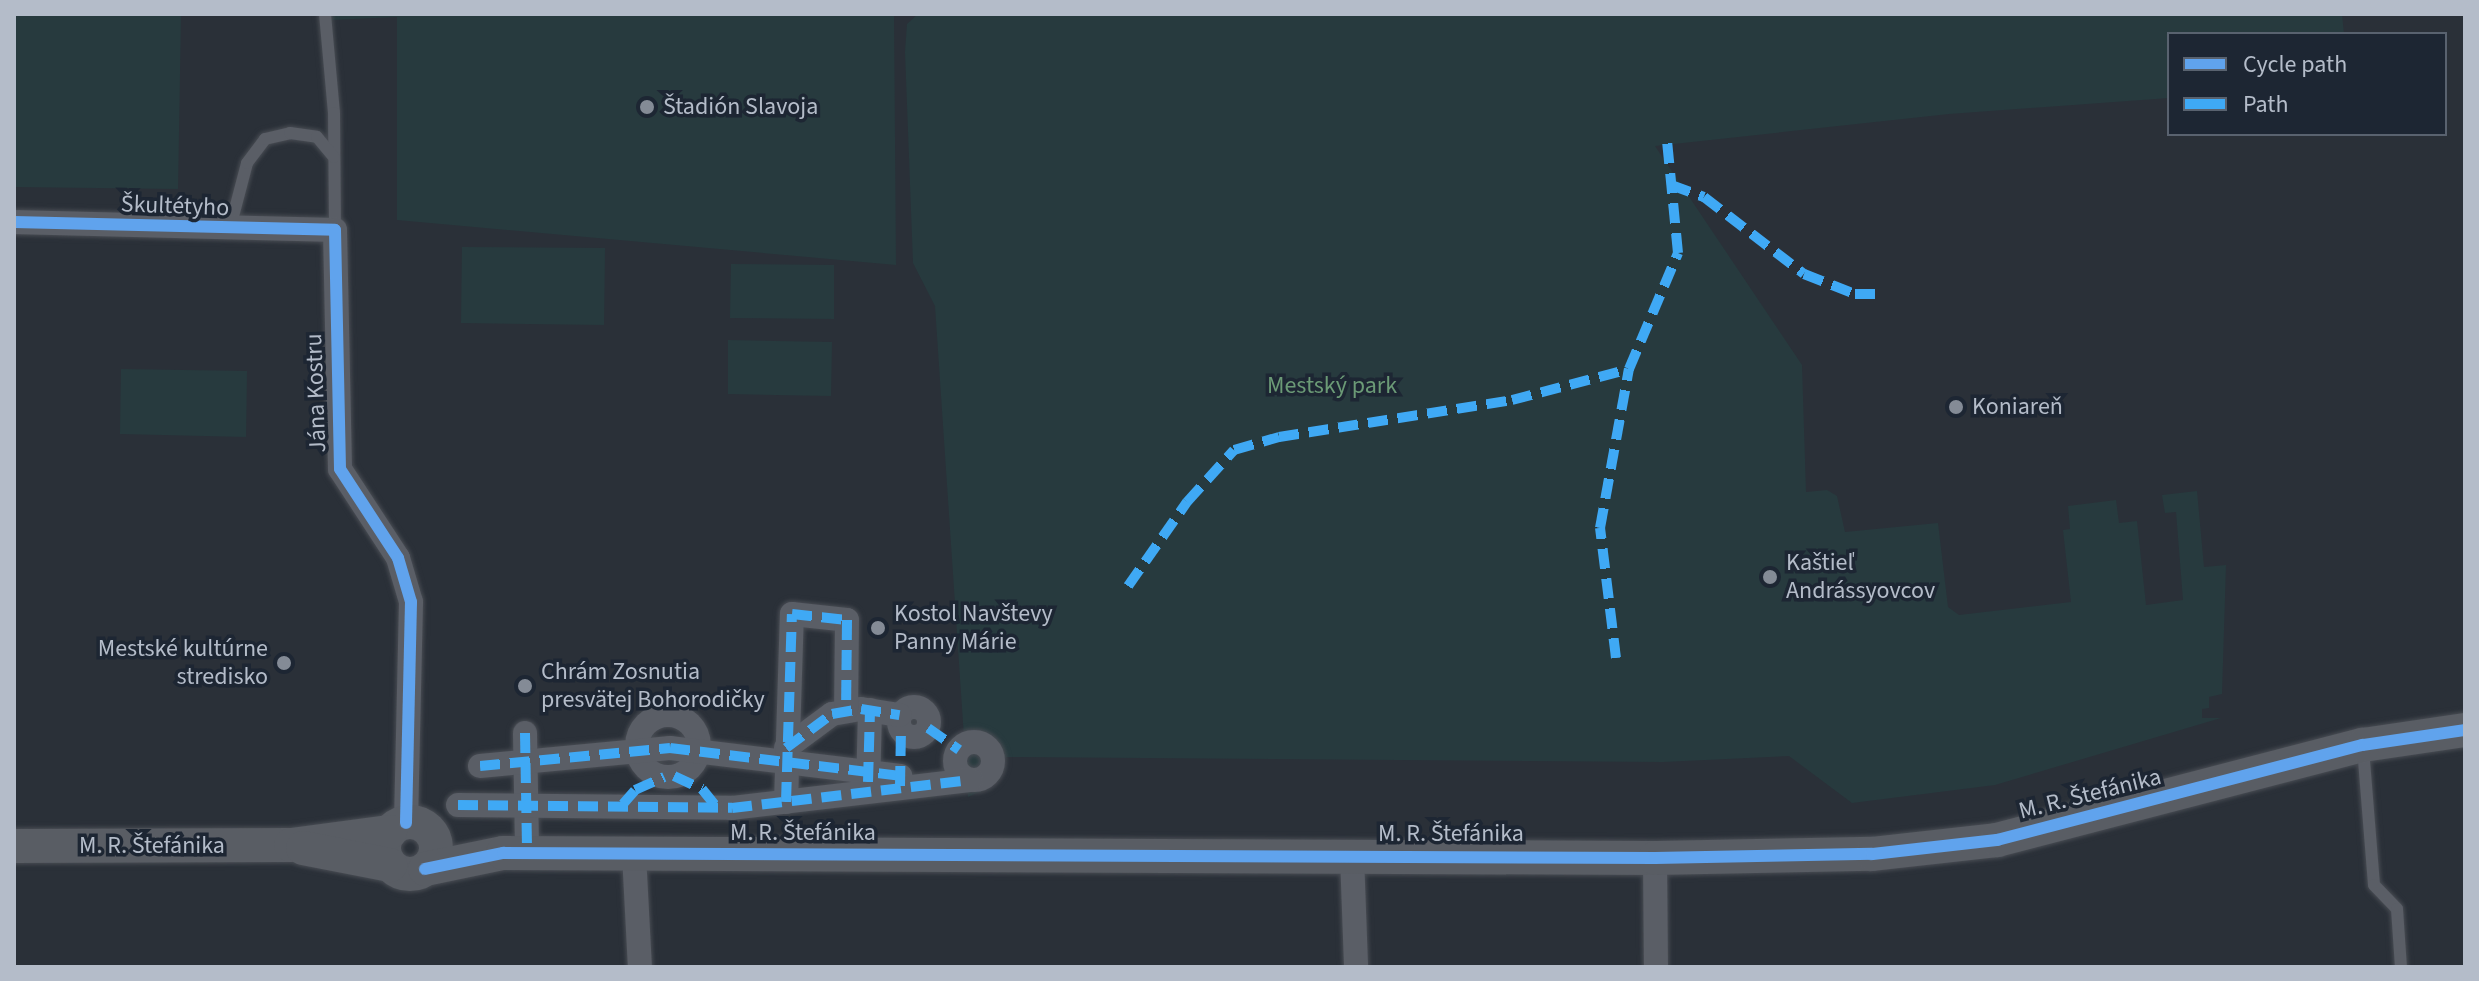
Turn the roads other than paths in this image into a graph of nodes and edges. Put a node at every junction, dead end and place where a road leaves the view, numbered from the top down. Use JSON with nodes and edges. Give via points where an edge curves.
{"nodes":[{"id":1,"x":325,"y":14,"type":"edge"},
{"id":2,"x":334,"y":157,"type":"junction"},
{"id":3,"x":14,"y":222,"type":"edge"},
{"id":4,"x":229,"y":229,"type":"junction"},
{"id":5,"x":335,"y":230,"type":"junction"},
{"id":6,"x":881,"y":713,"type":"junction"},
{"id":7,"x":2465,"y":730,"type":"edge"},
{"id":8,"x":525,"y":733,"type":"dead end"},
{"id":9,"x":2363,"y":745,"type":"junction"},
{"id":10,"x":698,"y":750,"type":"junction"},
{"id":11,"x":638,"y":752,"type":"junction"},
{"id":12,"x":786,"y":755,"type":"junction"},
{"id":13,"x":525,"y":765,"type":"junction"},
{"id":14,"x":480,"y":766,"type":"dead end"},
{"id":15,"x":669,"y":776,"type":"junction"},
{"id":16,"x":868,"y":782,"type":"junction"},
{"id":17,"x":900,"y":782,"type":"junction"},
{"id":18,"x":786,"y":802,"type":"junction"},
{"id":19,"x":525,"y":804,"type":"junction"},
{"id":20,"x":623,"y":804,"type":"junction"},
{"id":21,"x":458,"y":805,"type":"dead end"},
{"id":22,"x":716,"y":806,"type":"junction"},
{"id":23,"x":403,"y":837,"type":"junction"},
{"id":24,"x":14,"y":846,"type":"edge"},
{"id":25,"x":515,"y":853,"type":"junction"},
{"id":26,"x":634,"y":854,"type":"junction"},
{"id":27,"x":1352,"y":856,"type":"junction"},
{"id":28,"x":1655,"y":858,"type":"junction"},
{"id":29,"x":640,"y":967,"type":"edge"},
{"id":30,"x":1356,"y":967,"type":"edge"},
{"id":31,"x":1656,"y":967,"type":"edge"},
{"id":32,"x":2401,"y":967,"type":"edge"}],
"edges":[{"from":1,"to":2,"type":"lane","name":"Jána Kostru"},
{"from":2,"to":4,"type":"lane","via":[[317,137],[290,133],[265,139],[247,163]]},
{"from":2,"to":5,"type":"lane","name":"Jána Kostru"},
{"from":3,"to":4,"type":"street","name":"Škultétyho"},
{"from":4,"to":5,"type":"street","name":"Škultétyho"},
{"from":5,"to":23,"type":"street","name":"Jána Kostru","via":[[340,469],[398,558],[411,602]]},
{"from":6,"to":12,"type":"street","via":[[817,722]]},
{"from":6,"to":12,"type":"street","via":[[847,620],[792,614]]},
{"from":6,"to":16,"type":"street"},
{"from":6,"to":17,"type":"street"},
{"from":6,"to":17,"type":"street","via":[[918,707],[929,718],[928,728],[959,750],[975,742],[993,757],[988,775],[970,780]]},
{"from":7,"to":9,"type":"street","name":"M. R. Štefánika"},
{"from":8,"to":13,"type":"street"},
{"from":9,"to":28,"type":"street","name":"M. R. Štefánika","via":[[2101,817],[1961,846],[1792,857]]},
{"from":9,"to":32,"type":"lane","via":[[2374,885],[2397,909]]},
{"from":10,"to":11,"type":"street"},
{"from":10,"to":11,"type":"street","via":[[693,727],[668,715],[643,728]]},
{"from":10,"to":12,"type":"street"},
{"from":10,"to":15,"type":"street","via":[[693,765]]},
{"from":11,"to":13,"type":"street"},
{"from":11,"to":15,"type":"street","via":[[645,766]]},
{"from":12,"to":16,"type":"street"},
{"from":12,"to":18,"type":"street"},
{"from":13,"to":14,"type":"street"},
{"from":13,"to":19,"type":"street"},
{"from":15,"to":20,"type":"street","via":[[642,786]]},
{"from":15,"to":22,"type":"street","via":[[702,789]]},
{"from":16,"to":17,"type":"street"},
{"from":16,"to":18,"type":"street"},
{"from":18,"to":22,"type":"street"},
{"from":19,"to":20,"type":"street"},
{"from":19,"to":21,"type":"street"},
{"from":19,"to":25,"type":"street"},
{"from":20,"to":22,"type":"street"},
{"from":23,"to":24,"type":"street","name":"M. R. Štefánika","via":[[291,845]]},
{"from":23,"to":25,"type":"street","name":"M. R. Štefánika"},
{"from":23,"to":25,"type":"street","name":"M. R. Štefánika","via":[[407,874]]},
{"from":25,"to":26,"type":"street","name":"M. R. Štefánika"},
{"from":26,"to":27,"type":"street","name":"M. R. Štefánika"},
{"from":26,"to":29,"type":"street"},
{"from":27,"to":28,"type":"street","name":"M. R. Štefánika"},
{"from":27,"to":30,"type":"street"},
{"from":28,"to":31,"type":"street"}]}
